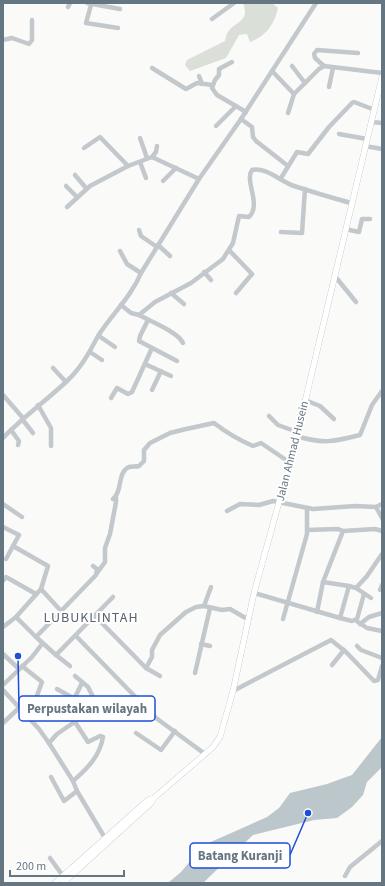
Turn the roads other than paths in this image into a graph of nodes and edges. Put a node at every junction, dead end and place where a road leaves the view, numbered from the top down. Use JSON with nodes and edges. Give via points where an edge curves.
{"nodes":[{"id":1,"x":316,"y":3,"type":"edge"},
{"id":2,"x":89,"y":4,"type":"edge"},
{"id":3,"x":232,"y":4,"type":"edge"},
{"id":4,"x":120,"y":8,"type":"dead end"},
{"id":5,"x":212,"y":19,"type":"dead end"},
{"id":6,"x":32,"y":20,"type":"dead end"},
{"id":7,"x":118,"y":28,"type":"dead end"},
{"id":8,"x":3,"y":40,"type":"edge"},
{"id":9,"x":358,"y":53,"type":"dead end"},
{"id":10,"x":232,"y":62,"type":"dead end"},
{"id":11,"x":292,"y":66,"type":"dead end"},
{"id":12,"x":324,"y":66,"type":"junction"},
{"id":13,"x":152,"y":68,"type":"dead end"},
{"id":14,"x":333,"y":68,"type":"junction"},
{"id":15,"x":272,"y":71,"type":"junction"},
{"id":16,"x":382,"y":73,"type":"edge"},
{"id":17,"x":199,"y":76,"type":"dead end"},
{"id":18,"x":382,"y":77,"type":"edge"},
{"id":19,"x":305,"y":83,"type":"junction"},
{"id":20,"x":202,"y":84,"type":"junction"},
{"id":21,"x":212,"y":85,"type":"junction"},
{"id":22,"x":329,"y":87,"type":"dead end"},
{"id":23,"x":294,"y":94,"type":"junction"},
{"id":24,"x":236,"y":106,"type":"junction"},
{"id":25,"x":375,"y":110,"type":"junction"},
{"id":26,"x":246,"y":112,"type":"junction"},
{"id":27,"x":288,"y":113,"type":"dead end"},
{"id":28,"x":241,"y":119,"type":"junction"},
{"id":29,"x":372,"y":122,"type":"junction"},
{"id":30,"x":382,"y":123,"type":"edge"},
{"id":31,"x":216,"y":126,"type":"dead end"},
{"id":32,"x":339,"y":134,"type":"dead end"},
{"id":33,"x":140,"y":138,"type":"dead end"},
{"id":34,"x":367,"y":139,"type":"junction"},
{"id":35,"x":157,"y":146,"type":"dead end"},
{"id":36,"x":365,"y":146,"type":"junction"},
{"id":37,"x":84,"y":148,"type":"dead end"},
{"id":38,"x":382,"y":149,"type":"edge"},
{"id":39,"x":150,"y":157,"type":"junction"},
{"id":40,"x":140,"y":162,"type":"junction"},
{"id":41,"x":128,"y":166,"type":"junction"},
{"id":42,"x":288,"y":166,"type":"junction"},
{"id":43,"x":176,"y":168,"type":"junction"},
{"id":44,"x":75,"y":175,"type":"dead end"},
{"id":45,"x":146,"y":178,"type":"dead end"},
{"id":46,"x":281,"y":178,"type":"junction"},
{"id":47,"x":199,"y":179,"type":"junction"},
{"id":48,"x":163,"y":181,"type":"dead end"},
{"id":49,"x":66,"y":186,"type":"dead end"},
{"id":50,"x":86,"y":188,"type":"junction"},
{"id":51,"x":305,"y":189,"type":"junction"},
{"id":52,"x":77,"y":197,"type":"junction"},
{"id":53,"x":351,"y":203,"type":"junction"},
{"id":54,"x":67,"y":207,"type":"dead end"},
{"id":55,"x":370,"y":219,"type":"dead end"},
{"id":56,"x":345,"y":229,"type":"junction"},
{"id":57,"x":138,"y":230,"type":"dead end"},
{"id":58,"x":281,"y":232,"type":"dead end"},
{"id":59,"x":157,"y":246,"type":"junction"},
{"id":60,"x":229,"y":250,"type":"junction"},
{"id":61,"x":120,"y":251,"type":"dead end"},
{"id":62,"x":170,"y":256,"type":"dead end"},
{"id":63,"x":204,"y":272,"type":"junction"},
{"id":64,"x":141,"y":273,"type":"junction"},
{"id":65,"x":334,"y":274,"type":"junction"},
{"id":66,"x":211,"y":280,"type":"dead end"},
{"id":67,"x":236,"y":292,"type":"dead end"},
{"id":68,"x":171,"y":293,"type":"junction"},
{"id":69,"x":356,"y":302,"type":"dead end"},
{"id":70,"x":184,"y":304,"type":"dead end"},
{"id":71,"x":121,"y":305,"type":"junction"},
{"id":72,"x":139,"y":315,"type":"junction"},
{"id":73,"x":148,"y":320,"type":"junction"},
{"id":74,"x":99,"y":336,"type":"junction"},
{"id":75,"x":184,"y":343,"type":"dead end"},
{"id":76,"x":115,"y":347,"type":"dead end"},
{"id":77,"x":152,"y":348,"type":"junction"},
{"id":78,"x":90,"y":352,"type":"junction"},
{"id":79,"x":102,"y":360,"type":"dead end"},
{"id":80,"x":178,"y":361,"type":"dead end"},
{"id":81,"x":145,"y":364,"type":"junction"},
{"id":82,"x":53,"y":368,"type":"dead end"},
{"id":83,"x":160,"y":371,"type":"junction"},
{"id":84,"x":171,"y":376,"type":"dead end"},
{"id":85,"x":66,"y":382,"type":"junction"},
{"id":86,"x":152,"y":390,"type":"dead end"},
{"id":87,"x":382,"y":391,"type":"edge"},
{"id":88,"x":3,"y":395,"type":"edge"},
{"id":89,"x":111,"y":398,"type":"dead end"},
{"id":90,"x":305,"y":400,"type":"junction"},
{"id":91,"x":38,"y":404,"type":"junction"},
{"id":92,"x":269,"y":416,"type":"dead end"},
{"id":93,"x":22,"y":419,"type":"junction"},
{"id":94,"x":334,"y":419,"type":"dead end"},
{"id":95,"x":11,"y":430,"type":"junction"},
{"id":96,"x":33,"y":433,"type":"dead end"},
{"id":97,"x":297,"y":434,"type":"junction"},
{"id":98,"x":3,"y":438,"type":"edge"},
{"id":99,"x":18,"y":445,"type":"dead end"},
{"id":100,"x":51,"y":446,"type":"dead end"},
{"id":101,"x":290,"y":462,"type":"junction"},
{"id":102,"x":279,"y":502,"type":"junction"},
{"id":103,"x":3,"y":504,"type":"edge"},
{"id":104,"x":382,"y":504,"type":"edge"},
{"id":105,"x":376,"y":507,"type":"junction"},
{"id":106,"x":307,"y":508,"type":"junction"},
{"id":107,"x":227,"y":511,"type":"dead end"},
{"id":108,"x":22,"y":517,"type":"dead end"},
{"id":109,"x":382,"y":518,"type":"edge"},
{"id":110,"x":3,"y":526,"type":"edge"},
{"id":111,"x":307,"y":530,"type":"junction"},
{"id":112,"x":343,"y":531,"type":"junction"},
{"id":113,"x":382,"y":531,"type":"edge"},
{"id":114,"x":13,"y":546,"type":"junction"},
{"id":115,"x":382,"y":554,"type":"edge"},
{"id":116,"x":6,"y":559,"type":"dead end"},
{"id":117,"x":93,"y":566,"type":"dead end"},
{"id":118,"x":97,"y":573,"type":"junction"},
{"id":119,"x":3,"y":581,"type":"edge"},
{"id":120,"x":323,"y":582,"type":"junction"},
{"id":121,"x":382,"y":585,"type":"edge"},
{"id":122,"x":349,"y":586,"type":"junction"},
{"id":123,"x":211,"y":587,"type":"dead end"},
{"id":124,"x":356,"y":588,"type":"junction"},
{"id":125,"x":41,"y":589,"type":"junction"},
{"id":126,"x":380,"y":590,"type":"dead end"},
{"id":127,"x":254,"y":593,"type":"junction"},
{"id":128,"x":36,"y":594,"type":"junction"},
{"id":129,"x":364,"y":594,"type":"junction"},
{"id":130,"x":113,"y":597,"type":"dead end"},
{"id":131,"x":371,"y":598,"type":"dead end"},
{"id":132,"x":288,"y":604,"type":"junction"},
{"id":133,"x":204,"y":606,"type":"junction"},
{"id":134,"x":210,"y":608,"type":"junction"},
{"id":135,"x":61,"y":610,"type":"junction"},
{"id":136,"x":317,"y":612,"type":"junction"},
{"id":137,"x":382,"y":613,"type":"edge"},
{"id":138,"x":95,"y":616,"type":"junction"},
{"id":139,"x":16,"y":618,"type":"junction"},
{"id":140,"x":340,"y":618,"type":"junction"},
{"id":141,"x":284,"y":619,"type":"dead end"},
{"id":142,"x":249,"y":620,"type":"junction"},
{"id":143,"x":355,"y":620,"type":"junction"},
{"id":144,"x":360,"y":624,"type":"junction"},
{"id":145,"x":3,"y":628,"type":"edge"},
{"id":146,"x":382,"y":631,"type":"edge"},
{"id":147,"x":76,"y":636,"type":"junction"},
{"id":148,"x":36,"y":637,"type":"junction"},
{"id":149,"x":42,"y":644,"type":"junction"},
{"id":150,"x":202,"y":644,"type":"junction"},
{"id":151,"x":210,"y":646,"type":"dead end"},
{"id":152,"x":357,"y":646,"type":"dead end"},
{"id":153,"x":344,"y":650,"type":"junction"},
{"id":154,"x":3,"y":654,"type":"edge"},
{"id":155,"x":56,"y":655,"type":"junction"},
{"id":156,"x":382,"y":658,"type":"edge"},
{"id":157,"x":332,"y":665,"type":"dead end"},
{"id":158,"x":70,"y":666,"type":"dead end"},
{"id":159,"x":382,"y":666,"type":"edge"},
{"id":160,"x":20,"y":668,"type":"junction"},
{"id":161,"x":146,"y":668,"type":"junction"},
{"id":162,"x":195,"y":673,"type":"dead end"},
{"id":163,"x":75,"y":676,"type":"dead end"},
{"id":164,"x":160,"y":676,"type":"dead end"},
{"id":165,"x":82,"y":683,"type":"junction"},
{"id":166,"x":3,"y":685,"type":"edge"},
{"id":167,"x":57,"y":689,"type":"dead end"},
{"id":168,"x":3,"y":690,"type":"edge"},
{"id":169,"x":233,"y":691,"type":"junction"},
{"id":170,"x":74,"y":699,"type":"junction"},
{"id":171,"x":98,"y":707,"type":"junction"},
{"id":172,"x":19,"y":708,"type":"junction"},
{"id":173,"x":123,"y":710,"type":"dead end"},
{"id":174,"x":24,"y":713,"type":"junction"},
{"id":175,"x":67,"y":713,"type":"dead end"},
{"id":176,"x":75,"y":722,"type":"junction"},
{"id":177,"x":3,"y":723,"type":"edge"},
{"id":178,"x":175,"y":732,"type":"junction"},
{"id":179,"x":136,"y":733,"type":"dead end"},
{"id":180,"x":49,"y":743,"type":"junction"},
{"id":181,"x":205,"y":754,"type":"junction"},
{"id":182,"x":51,"y":777,"type":"dead end"},
{"id":183,"x":73,"y":782,"type":"junction"},
{"id":184,"x":77,"y":791,"type":"junction"},
{"id":185,"x":154,"y":798,"type":"junction"},
{"id":186,"x":105,"y":838,"type":"junction"},
{"id":187,"x":382,"y":841,"type":"edge"},
{"id":188,"x":50,"y":858,"type":"dead end"},
{"id":189,"x":66,"y":875,"type":"junction"},
{"id":190,"x":345,"y":876,"type":"dead end"},
{"id":191,"x":55,"y":883,"type":"edge"},
{"id":192,"x":63,"y":883,"type":"edge"}],
"edges":[{"from":1,"to":15,"type":"street"},
{"from":2,"to":4,"type":"street"},
{"from":2,"to":7,"type":"street","via":[[86,23]]},
{"from":3,"to":5,"type":"street"},
{"from":6,"to":8,"type":"street","via":[[32,40],[29,44],[12,38]]},
{"from":9,"to":12,"type":"street","via":[[318,50],[314,54],[315,58]]},
{"from":10,"to":21,"type":"street","via":[[221,67]]},
{"from":11,"to":19,"type":"street"},
{"from":12,"to":14,"type":"street"},
{"from":12,"to":19,"type":"street"},
{"from":13,"to":20,"type":"street","via":[[186,89],[198,83]]},
{"from":14,"to":16,"type":"street"},
{"from":14,"to":22,"type":"street"},
{"from":15,"to":23,"type":"street"},
{"from":15,"to":26,"type":"street"},
{"from":17,"to":20,"type":"street"},
{"from":18,"to":25,"type":"main road","name":"Jalan Ahmad Husein"},
{"from":19,"to":23,"type":"street"},
{"from":20,"to":21,"type":"street"},
{"from":21,"to":24,"type":"street","via":[[214,92]]},
{"from":23,"to":27,"type":"street"},
{"from":24,"to":26,"type":"street"},
{"from":24,"to":31,"type":"street"},
{"from":25,"to":29,"type":"main road","name":"Jalan Ahmad Husein"},
{"from":25,"to":42,"type":"street","via":[[352,103],[329,127],[310,153],[297,152]]},
{"from":26,"to":28,"type":"street"},
{"from":28,"to":42,"type":"street","via":[[252,127],[256,141]]},
{"from":28,"to":47,"type":"street"},
{"from":29,"to":30,"type":"street"},
{"from":29,"to":34,"type":"main road","name":"Jalan Ahmad Husein"},
{"from":32,"to":34,"type":"street"},
{"from":33,"to":39,"type":"street"},
{"from":34,"to":36,"type":"main road","name":"Jalan Ahmad Husein"},
{"from":35,"to":39,"type":"street","via":[[156,152]]},
{"from":36,"to":38,"type":"street"},
{"from":36,"to":53,"type":"main road","name":"Jalan Ahmad Husein"},
{"from":37,"to":41,"type":"street","via":[[100,137]]},
{"from":39,"to":40,"type":"street"},
{"from":39,"to":43,"type":"street"},
{"from":40,"to":41,"type":"street"},
{"from":40,"to":45,"type":"street"},
{"from":41,"to":50,"type":"street"},
{"from":42,"to":46,"type":"street"},
{"from":43,"to":47,"type":"street"},
{"from":43,"to":48,"type":"street"},
{"from":44,"to":50,"type":"street"},
{"from":46,"to":51,"type":"street","via":[[293,186]]},
{"from":46,"to":60,"type":"street","via":[[260,170],[250,171],[254,196],[252,212],[250,216],[239,216],[235,239]]},
{"from":47,"to":59,"type":"street"},
{"from":49,"to":52,"type":"street"},
{"from":50,"to":52,"type":"street"},
{"from":51,"to":53,"type":"street"},
{"from":51,"to":58,"type":"street","via":[[302,233]]},
{"from":52,"to":54,"type":"street"},
{"from":53,"to":56,"type":"main road","name":"Jalan Ahmad Husein"},
{"from":55,"to":56,"type":"street","via":[[362,219],[358,232]]},
{"from":56,"to":65,"type":"main road","name":"Jalan Ahmad Husein"},
{"from":57,"to":59,"type":"street","via":[[141,236]]},
{"from":59,"to":62,"type":"street"},
{"from":59,"to":64,"type":"street"},
{"from":60,"to":63,"type":"street","via":[[223,259]]},
{"from":60,"to":67,"type":"street","via":[[252,274]]},
{"from":61,"to":64,"type":"street","via":[[127,264]]},
{"from":63,"to":66,"type":"street"},
{"from":63,"to":68,"type":"street","via":[[191,283]]},
{"from":64,"to":71,"type":"street"},
{"from":65,"to":69,"type":"street"},
{"from":65,"to":90,"type":"main road","name":"Jalan Ahmad Husein"},
{"from":68,"to":70,"type":"street"},
{"from":68,"to":72,"type":"street"},
{"from":71,"to":72,"type":"street","via":[[131,313]]},
{"from":71,"to":74,"type":"street"},
{"from":72,"to":73,"type":"street"},
{"from":73,"to":75,"type":"street","via":[[182,339]]},
{"from":73,"to":77,"type":"street","via":[[139,340]]},
{"from":74,"to":76,"type":"street"},
{"from":74,"to":78,"type":"street"},
{"from":77,"to":80,"type":"street"},
{"from":77,"to":81,"type":"street"},
{"from":78,"to":79,"type":"street"},
{"from":78,"to":85,"type":"street"},
{"from":81,"to":83,"type":"street"},
{"from":81,"to":89,"type":"street","via":[[132,392],[128,394],[117,388]]},
{"from":82,"to":85,"type":"street"},
{"from":83,"to":84,"type":"street"},
{"from":83,"to":86,"type":"street"},
{"from":85,"to":91,"type":"street"},
{"from":87,"to":97,"type":"street","via":[[372,405],[360,435],[338,441],[318,442]]},
{"from":88,"to":93,"type":"street"},
{"from":90,"to":94,"type":"street","via":[[320,406]]},
{"from":90,"to":97,"type":"main road","name":"Jalan Ahmad Husein"},
{"from":91,"to":93,"type":"street"},
{"from":91,"to":100,"type":"street","via":[[51,428]]},
{"from":92,"to":97,"type":"street","via":[[278,425]]},
{"from":93,"to":95,"type":"street"},
{"from":93,"to":96,"type":"street"},
{"from":95,"to":98,"type":"street"},
{"from":95,"to":99,"type":"street","via":[[19,441]]},
{"from":97,"to":101,"type":"main road","name":"Jalan Ahmad Husein"},
{"from":101,"to":102,"type":"main road","name":"Jalan Ahmad Husein"},
{"from":101,"to":118,"type":"street","via":[[261,443],[253,446],[245,441],[239,441],[214,423],[170,434],[148,445],[144,450],[143,464],[128,468],[122,475],[119,492],[114,498],[116,502],[105,548],[105,562]]},
{"from":102,"to":106,"type":"street"},
{"from":102,"to":107,"type":"street","via":[[240,504]]},
{"from":102,"to":127,"type":"main road","name":"Jalan Ahmad Husein"},
{"from":103,"to":108,"type":"street"},
{"from":104,"to":105,"type":"street"},
{"from":105,"to":106,"type":"street"},
{"from":105,"to":109,"type":"street"},
{"from":106,"to":111,"type":"street"},
{"from":110,"to":114,"type":"street","via":[[19,535]]},
{"from":111,"to":112,"type":"street"},
{"from":111,"to":132,"type":"street"},
{"from":112,"to":113,"type":"street"},
{"from":112,"to":120,"type":"street"},
{"from":114,"to":116,"type":"street"},
{"from":114,"to":125,"type":"street","via":[[48,565]]},
{"from":115,"to":124,"type":"street"},
{"from":117,"to":118,"type":"street"},
{"from":118,"to":135,"type":"street"},
{"from":119,"to":128,"type":"street","via":[[6,577]]},
{"from":120,"to":122,"type":"street"},
{"from":120,"to":136,"type":"street"},
{"from":121,"to":126,"type":"street"},
{"from":122,"to":124,"type":"street"},
{"from":122,"to":140,"type":"street"},
{"from":123,"to":133,"type":"street"},
{"from":124,"to":129,"type":"street"},
{"from":125,"to":128,"type":"street"},
{"from":125,"to":135,"type":"street"},
{"from":127,"to":132,"type":"street"},
{"from":127,"to":142,"type":"main road","name":"Jalan Ahmad Husein"},
{"from":128,"to":139,"type":"street"},
{"from":129,"to":131,"type":"street"},
{"from":129,"to":143,"type":"street"},
{"from":130,"to":138,"type":"street"},
{"from":132,"to":136,"type":"street"},
{"from":132,"to":141,"type":"street"},
{"from":133,"to":134,"type":"street"},
{"from":133,"to":161,"type":"street","via":[[186,612],[160,635]]},
{"from":134,"to":142,"type":"street","via":[[230,609]]},
{"from":134,"to":150,"type":"street"},
{"from":135,"to":148,"type":"street"},
{"from":136,"to":140,"type":"street"},
{"from":137,"to":144,"type":"street"},
{"from":138,"to":147,"type":"street"},
{"from":138,"to":161,"type":"street"},
{"from":139,"to":145,"type":"street"},
{"from":139,"to":148,"type":"street"},
{"from":140,"to":143,"type":"street"},
{"from":142,"to":169,"type":"main road","name":"Jalan Ahmad Husein"},
{"from":143,"to":144,"type":"street"},
{"from":144,"to":146,"type":"street"},
{"from":147,"to":155,"type":"street"},
{"from":147,"to":178,"type":"street","via":[[156,718]]},
{"from":148,"to":149,"type":"street"},
{"from":149,"to":155,"type":"street"},
{"from":149,"to":160,"type":"street"},
{"from":150,"to":151,"type":"street"},
{"from":150,"to":162,"type":"street"},
{"from":152,"to":156,"type":"street"},
{"from":153,"to":157,"type":"street"},
{"from":153,"to":159,"type":"street","via":[[374,681],[378,680]]},
{"from":153,"to":169,"type":"street","via":[[330,640]]},
{"from":154,"to":160,"type":"street"},
{"from":155,"to":158,"type":"street"},
{"from":160,"to":166,"type":"street"},
{"from":160,"to":174,"type":"street","via":[[42,682],[35,701]]},
{"from":161,"to":164,"type":"street"},
{"from":163,"to":165,"type":"street"},
{"from":165,"to":170,"type":"street"},
{"from":165,"to":171,"type":"street","via":[[88,687]]},
{"from":167,"to":170,"type":"street"},
{"from":168,"to":172,"type":"street"},
{"from":169,"to":181,"type":"main road","name":"Jalan Ahmad Husein","via":[[220,737]]},
{"from":170,"to":175,"type":"street"},
{"from":171,"to":173,"type":"street","via":[[111,700]]},
{"from":171,"to":176,"type":"street"},
{"from":172,"to":174,"type":"street"},
{"from":172,"to":177,"type":"street"},
{"from":174,"to":180,"type":"street"},
{"from":176,"to":180,"type":"street"},
{"from":176,"to":183,"type":"street","via":[[88,742],[103,737],[97,755]]},
{"from":178,"to":179,"type":"street","via":[[162,750]]},
{"from":178,"to":181,"type":"street"},
{"from":180,"to":183,"type":"street"},
{"from":181,"to":185,"type":"main road","name":"Jalan Ahmad Husein"},
{"from":182,"to":184,"type":"street","via":[[64,801]]},
{"from":183,"to":184,"type":"street"},
{"from":184,"to":186,"type":"street"},
{"from":185,"to":186,"type":"main road","name":"Jalan Ahmad Husein","via":[[148,800]]},
{"from":185,"to":189,"type":"main road","name":"Jalan Ahmad Husein"},
{"from":186,"to":189,"type":"main road","name":"Jalan Ahmad Husein"},
{"from":187,"to":190,"type":"street","via":[[350,867]]},
{"from":188,"to":189,"type":"street"},
{"from":189,"to":191,"type":"main road","name":"Jalan Ahmad Husein"},
{"from":189,"to":192,"type":"main road","name":"Jalan Ahmad Husein"}]}
